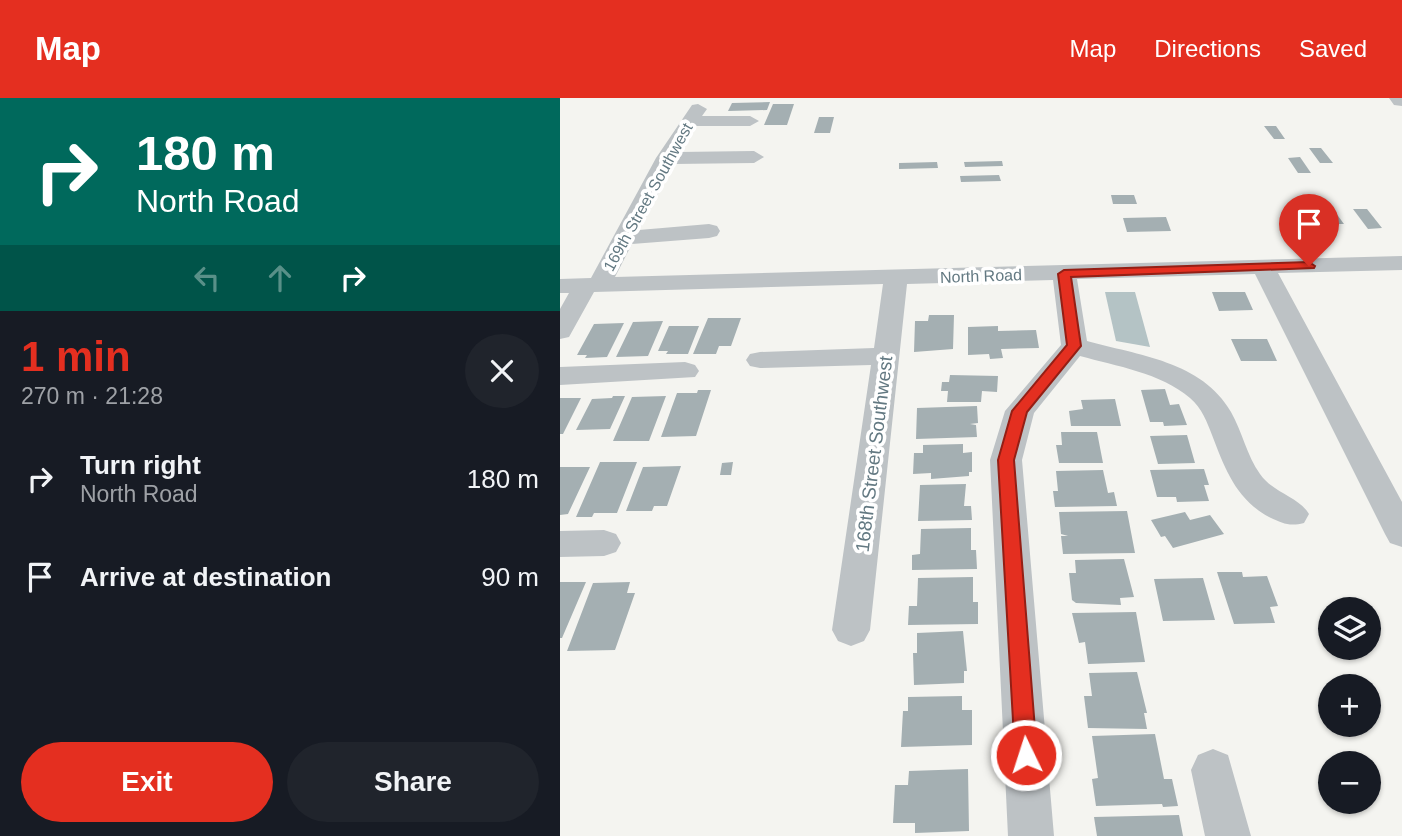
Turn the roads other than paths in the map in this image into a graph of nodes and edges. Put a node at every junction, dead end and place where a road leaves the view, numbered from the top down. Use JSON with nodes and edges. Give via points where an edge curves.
{"nodes":[{"id":1,"x":750,"y":121,"type":"dead end"},
{"id":2,"x":754,"y":157,"type":"dead end"},
{"id":3,"x":666,"y":158,"type":"junction"},
{"id":4,"x":709,"y":231,"type":"dead end"},
{"id":5,"x":659,"y":235,"type":"junction"},
{"id":6,"x":624,"y":238,"type":"junction"},
{"id":7,"x":1402,"y":263,"type":"edge"},
{"id":8,"x":1263,"y":267,"type":"junction"},
{"id":9,"x":1064,"y":274,"type":"junction"},
{"id":10,"x":896,"y":278,"type":"junction"},
{"id":11,"x":641,"y":284,"type":"junction"},
{"id":12,"x":593,"y":285,"type":"junction"},
{"id":13,"x":560,"y":286,"type":"edge"},
{"id":14,"x":560,"y":331,"type":"edge"},
{"id":15,"x":1074,"y":346,"type":"junction"},
{"id":16,"x":886,"y":356,"type":"junction"},
{"id":17,"x":761,"y":360,"type":"dead end"},
{"id":18,"x":685,"y":371,"type":"dead end"},
{"id":19,"x":560,"y":376,"type":"edge"},
{"id":20,"x":1292,"y":513,"type":"dead end"},
{"id":21,"x":1402,"y":534,"type":"edge"},
{"id":22,"x":604,"y":542,"type":"dead end"},
{"id":23,"x":560,"y":544,"type":"edge"},
{"id":24,"x":851,"y":630,"type":"dead end"},
{"id":25,"x":1213,"y":771,"type":"dead end"},
{"id":26,"x":1031,"y":836,"type":"edge"},
{"id":27,"x":1228,"y":836,"type":"edge"}],
"edges":[{"from":1,"to":3,"type":"street","name":"169th Street Southwest","via":[[694,115]]},
{"from":2,"to":3,"type":"street"},
{"from":3,"to":6,"type":"street","name":"169th Street Southwest"},
{"from":4,"to":5,"type":"street"},
{"from":5,"to":6,"type":"street"},
{"from":5,"to":11,"type":"street"},
{"from":6,"to":12,"type":"street","name":"169th Street Southwest"},
{"from":7,"to":8,"type":"street","name":"North Road"},
{"from":8,"to":9,"type":"street","name":"North Road"},
{"from":8,"to":21,"type":"street"},
{"from":9,"to":10,"type":"street","name":"North Road"},
{"from":9,"to":15,"type":"street"},
{"from":10,"to":11,"type":"street","name":"North Road"},
{"from":10,"to":16,"type":"street","name":"168th Street Southwest"},
{"from":11,"to":12,"type":"street","name":"North Road"},
{"from":12,"to":13,"type":"street","name":"North Road"},
{"from":12,"to":14,"type":"street","name":"169th Street Southwest"},
{"from":15,"to":20,"type":"street","via":[[1144,366],[1202,393],[1213,406],[1241,472],[1257,493]]},
{"from":15,"to":26,"type":"street","via":[[1020,411],[1006,460]]},
{"from":16,"to":17,"type":"street"},
{"from":16,"to":24,"type":"street","name":"168th Street Southwest"},
{"from":18,"to":19,"type":"street"},
{"from":22,"to":23,"type":"street"},
{"from":25,"to":27,"type":"street"}]}
